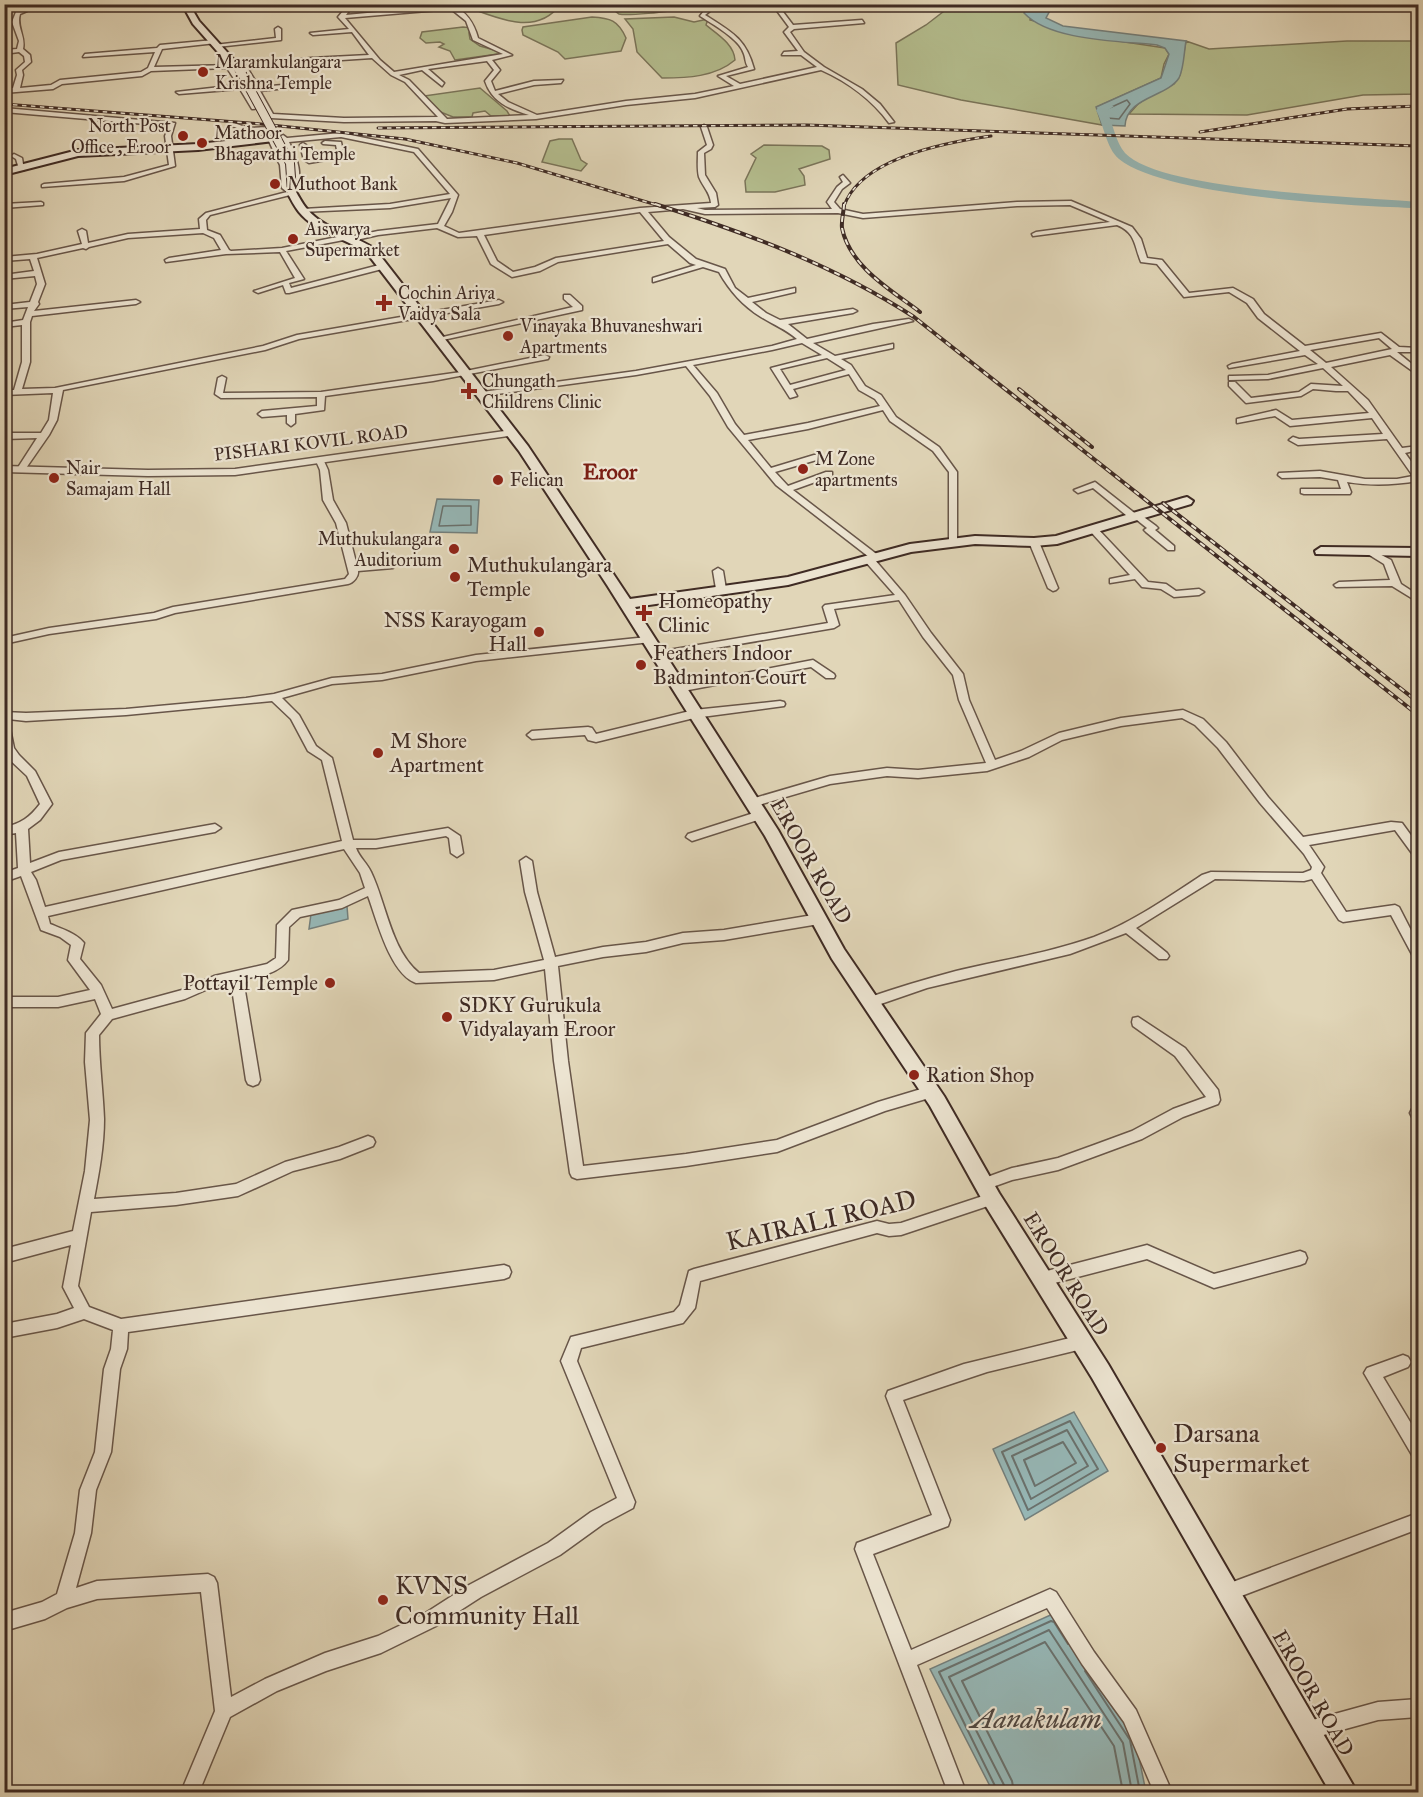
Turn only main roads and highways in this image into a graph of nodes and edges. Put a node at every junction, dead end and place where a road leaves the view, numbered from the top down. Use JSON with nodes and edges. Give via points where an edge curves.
{"nodes":[{"id":1,"x":185,"y":4,"type":"edge"},
{"id":2,"x":272,"y":134,"type":"junction"},
{"id":3,"x":4,"y":172,"type":"edge"},
{"id":4,"x":1188,"y":501,"type":"dead end"},
{"id":5,"x":1321,"y":551,"type":"dead end"},
{"id":6,"x":1419,"y":552,"type":"edge"},
{"id":7,"x":626,"y":604,"type":"junction"},
{"id":8,"x":1344,"y":1792,"type":"edge"}],
"edges":[{"from":1,"to":2,"type":"main road","name":"EROOR ROAD","bridge":true,"via":[[196,22],[243,71]]},
{"from":2,"to":3,"type":"main road","via":[[169,148],[78,153]]},
{"from":2,"to":7,"type":"main road","name":"EROOR ROAD","bridge":true,"via":[[290,163],[292,193],[303,211],[314,221],[371,251],[512,433]]},
{"from":4,"to":7,"type":"main road","via":[[1058,540],[975,540],[910,548],[788,581]]},
{"from":5,"to":6,"type":"main road"},
{"from":7,"to":8,"type":"main road","name":"EROOR ROAD","via":[[756,808],[838,954],[931,1092],[992,1199],[1082,1342]]}]}
